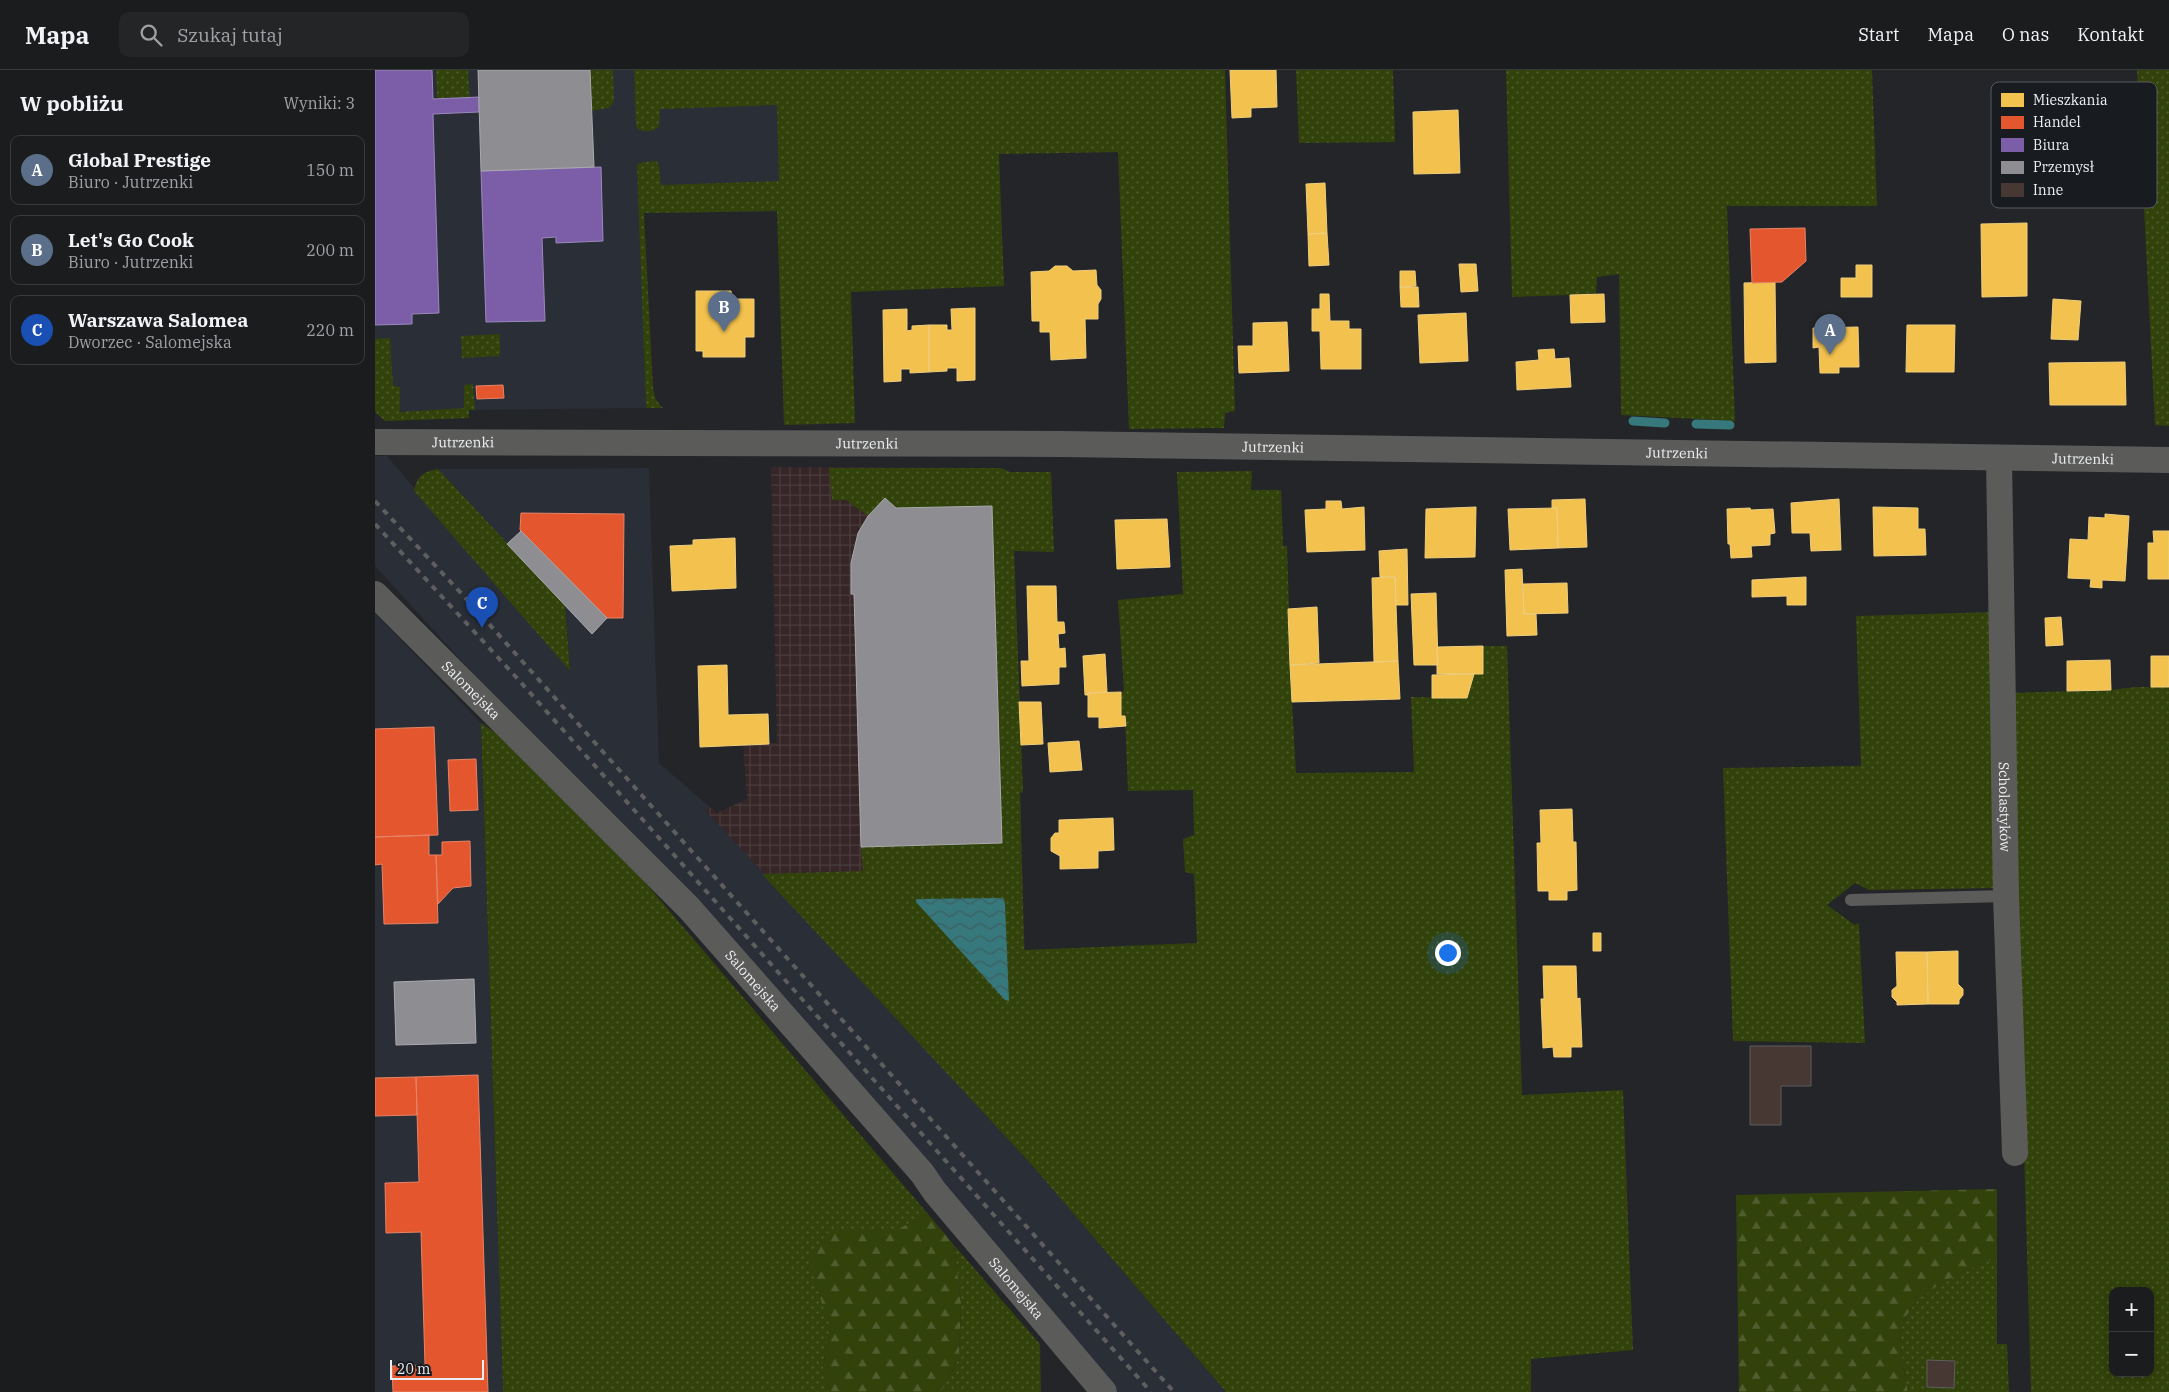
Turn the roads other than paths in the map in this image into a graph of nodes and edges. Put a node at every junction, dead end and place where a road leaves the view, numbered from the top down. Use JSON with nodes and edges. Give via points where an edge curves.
{"nodes":[{"id":1,"x":375,"y":442,"type":"edge"},
{"id":2,"x":1999,"y":458,"type":"junction"},
{"id":3,"x":2169,"y":460,"type":"edge"},
{"id":4,"x":375,"y":594,"type":"edge"},
{"id":5,"x":2006,"y":896,"type":"junction"},
{"id":6,"x":1851,"y":900,"type":"dead end"},
{"id":7,"x":2015,"y":1153,"type":"dead end"},
{"id":8,"x":1104,"y":1392,"type":"edge"}],
"edges":[{"from":1,"to":2,"type":"street","name":"Jutrzenki","via":[[1068,444]]},
{"from":2,"to":3,"type":"street","name":"Jutrzenki"},
{"from":2,"to":5,"type":"street","name":"Scholastyków"},
{"from":4,"to":8,"type":"street","name":"Salomejska","via":[[689,908],[922,1173]]},
{"from":5,"to":6,"type":"lane"},
{"from":5,"to":7,"type":"street","name":"Scholastyków"}]}
